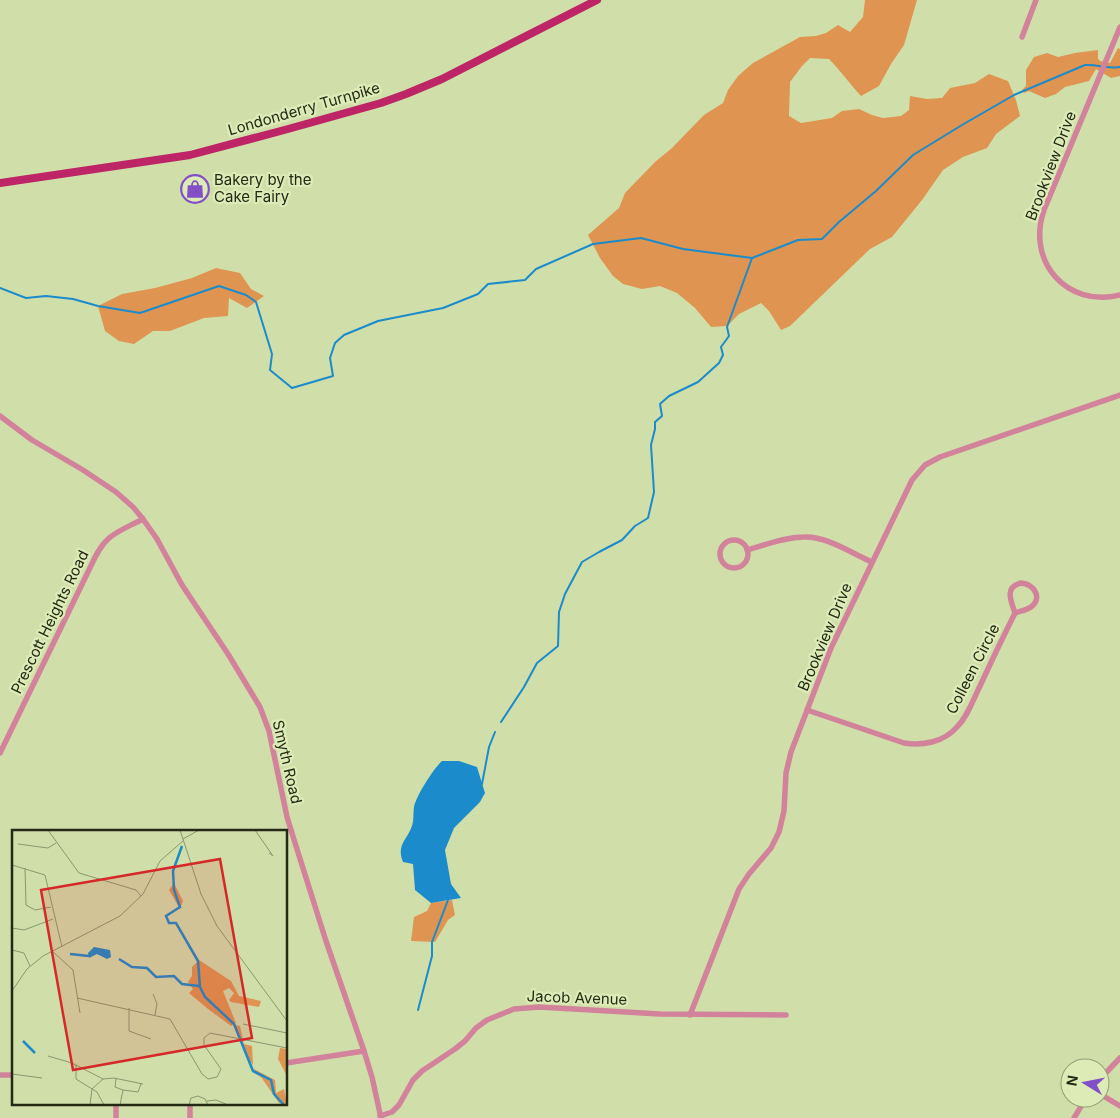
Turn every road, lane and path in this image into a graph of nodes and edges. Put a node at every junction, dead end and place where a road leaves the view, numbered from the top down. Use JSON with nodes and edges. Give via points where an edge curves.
{"nodes":[{"id":1,"x":597,"y":0,"type":"edge"},
{"id":2,"x":1036,"y":0,"type":"edge"},
{"id":3,"x":1120,"y":26,"type":"edge"},
{"id":4,"x":1022,"y":37,"type":"dead end"},
{"id":5,"x":0,"y":183,"type":"edge"},
{"id":6,"x":1120,"y":295,"type":"edge"},
{"id":7,"x":1120,"y":395,"type":"edge"},
{"id":8,"x":0,"y":416,"type":"edge"},
{"id":9,"x":143,"y":519,"type":"junction"},
{"id":10,"x":748,"y":550,"type":"junction"},
{"id":11,"x":872,"y":562,"type":"junction"},
{"id":12,"x":1015,"y":613,"type":"junction"},
{"id":13,"x":808,"y":710,"type":"junction"},
{"id":14,"x":0,"y":754,"type":"edge"},
{"id":15,"x":690,"y":1015,"type":"junction"},
{"id":16,"x":786,"y":1015,"type":"dead end"},
{"id":17,"x":364,"y":1051,"type":"junction"},
{"id":18,"x":1120,"y":1058,"type":"edge"},
{"id":19,"x":288,"y":1063,"type":"edge"},
{"id":20,"x":1110,"y":1068,"type":"edge"},
{"id":21,"x":381,"y":1117,"type":"edge"}],
"edges":[{"from":1,"to":5,"type":"main road","name":"Londonderry Turnpike","via":[[442,78],[381,103],[190,155]]},
{"from":2,"to":4,"type":"street"},
{"from":3,"to":6,"type":"street","name":"Brookview Drive","via":[[1044,210],[1039,230],[1043,256],[1056,279],[1091,297]]},
{"from":7,"to":11,"type":"street","name":"Brookview Drive","via":[[925,465],[912,480]]},
{"from":8,"to":9,"type":"street","name":"Smyth Road","via":[[32,440],[116,492]]},
{"from":9,"to":14,"type":"street","name":"Prescott Heights Road","via":[[113,535],[102,546]]},
{"from":9,"to":17,"type":"street","name":"Smyth Road","via":[[260,707],[269,731],[287,817]]},
{"from":10,"to":10,"type":"street","via":[[738,541],[729,542],[722,548],[722,561],[726,566],[738,568],[747,559]]},
{"from":10,"to":11,"type":"street","via":[[811,537]]},
{"from":11,"to":13,"type":"street","name":"Brookview Drive","via":[[831,648]]},
{"from":12,"to":12,"type":"street","name":"Colleen Circle","via":[[1011,589],[1026,583],[1033,588],[1035,601],[1031,607]]},
{"from":12,"to":13,"type":"street","name":"Colleen Circle","via":[[968,711],[957,727],[944,737],[926,744],[904,743]]},
{"from":13,"to":15,"type":"street","name":"Brookview Drive","via":[[788,763],[779,832],[771,848],[739,889]]},
{"from":15,"to":16,"type":"street","name":"Jacob Avenue"},
{"from":15,"to":21,"type":"street","name":"Jacob Avenue","via":[[539,1007],[514,1009],[487,1020],[456,1050],[422,1071],[399,1105]]},
{"from":17,"to":19,"type":"street"},
{"from":17,"to":21,"type":"street","name":"Smyth Road"},
{"from":18,"to":20,"type":"street"}]}
